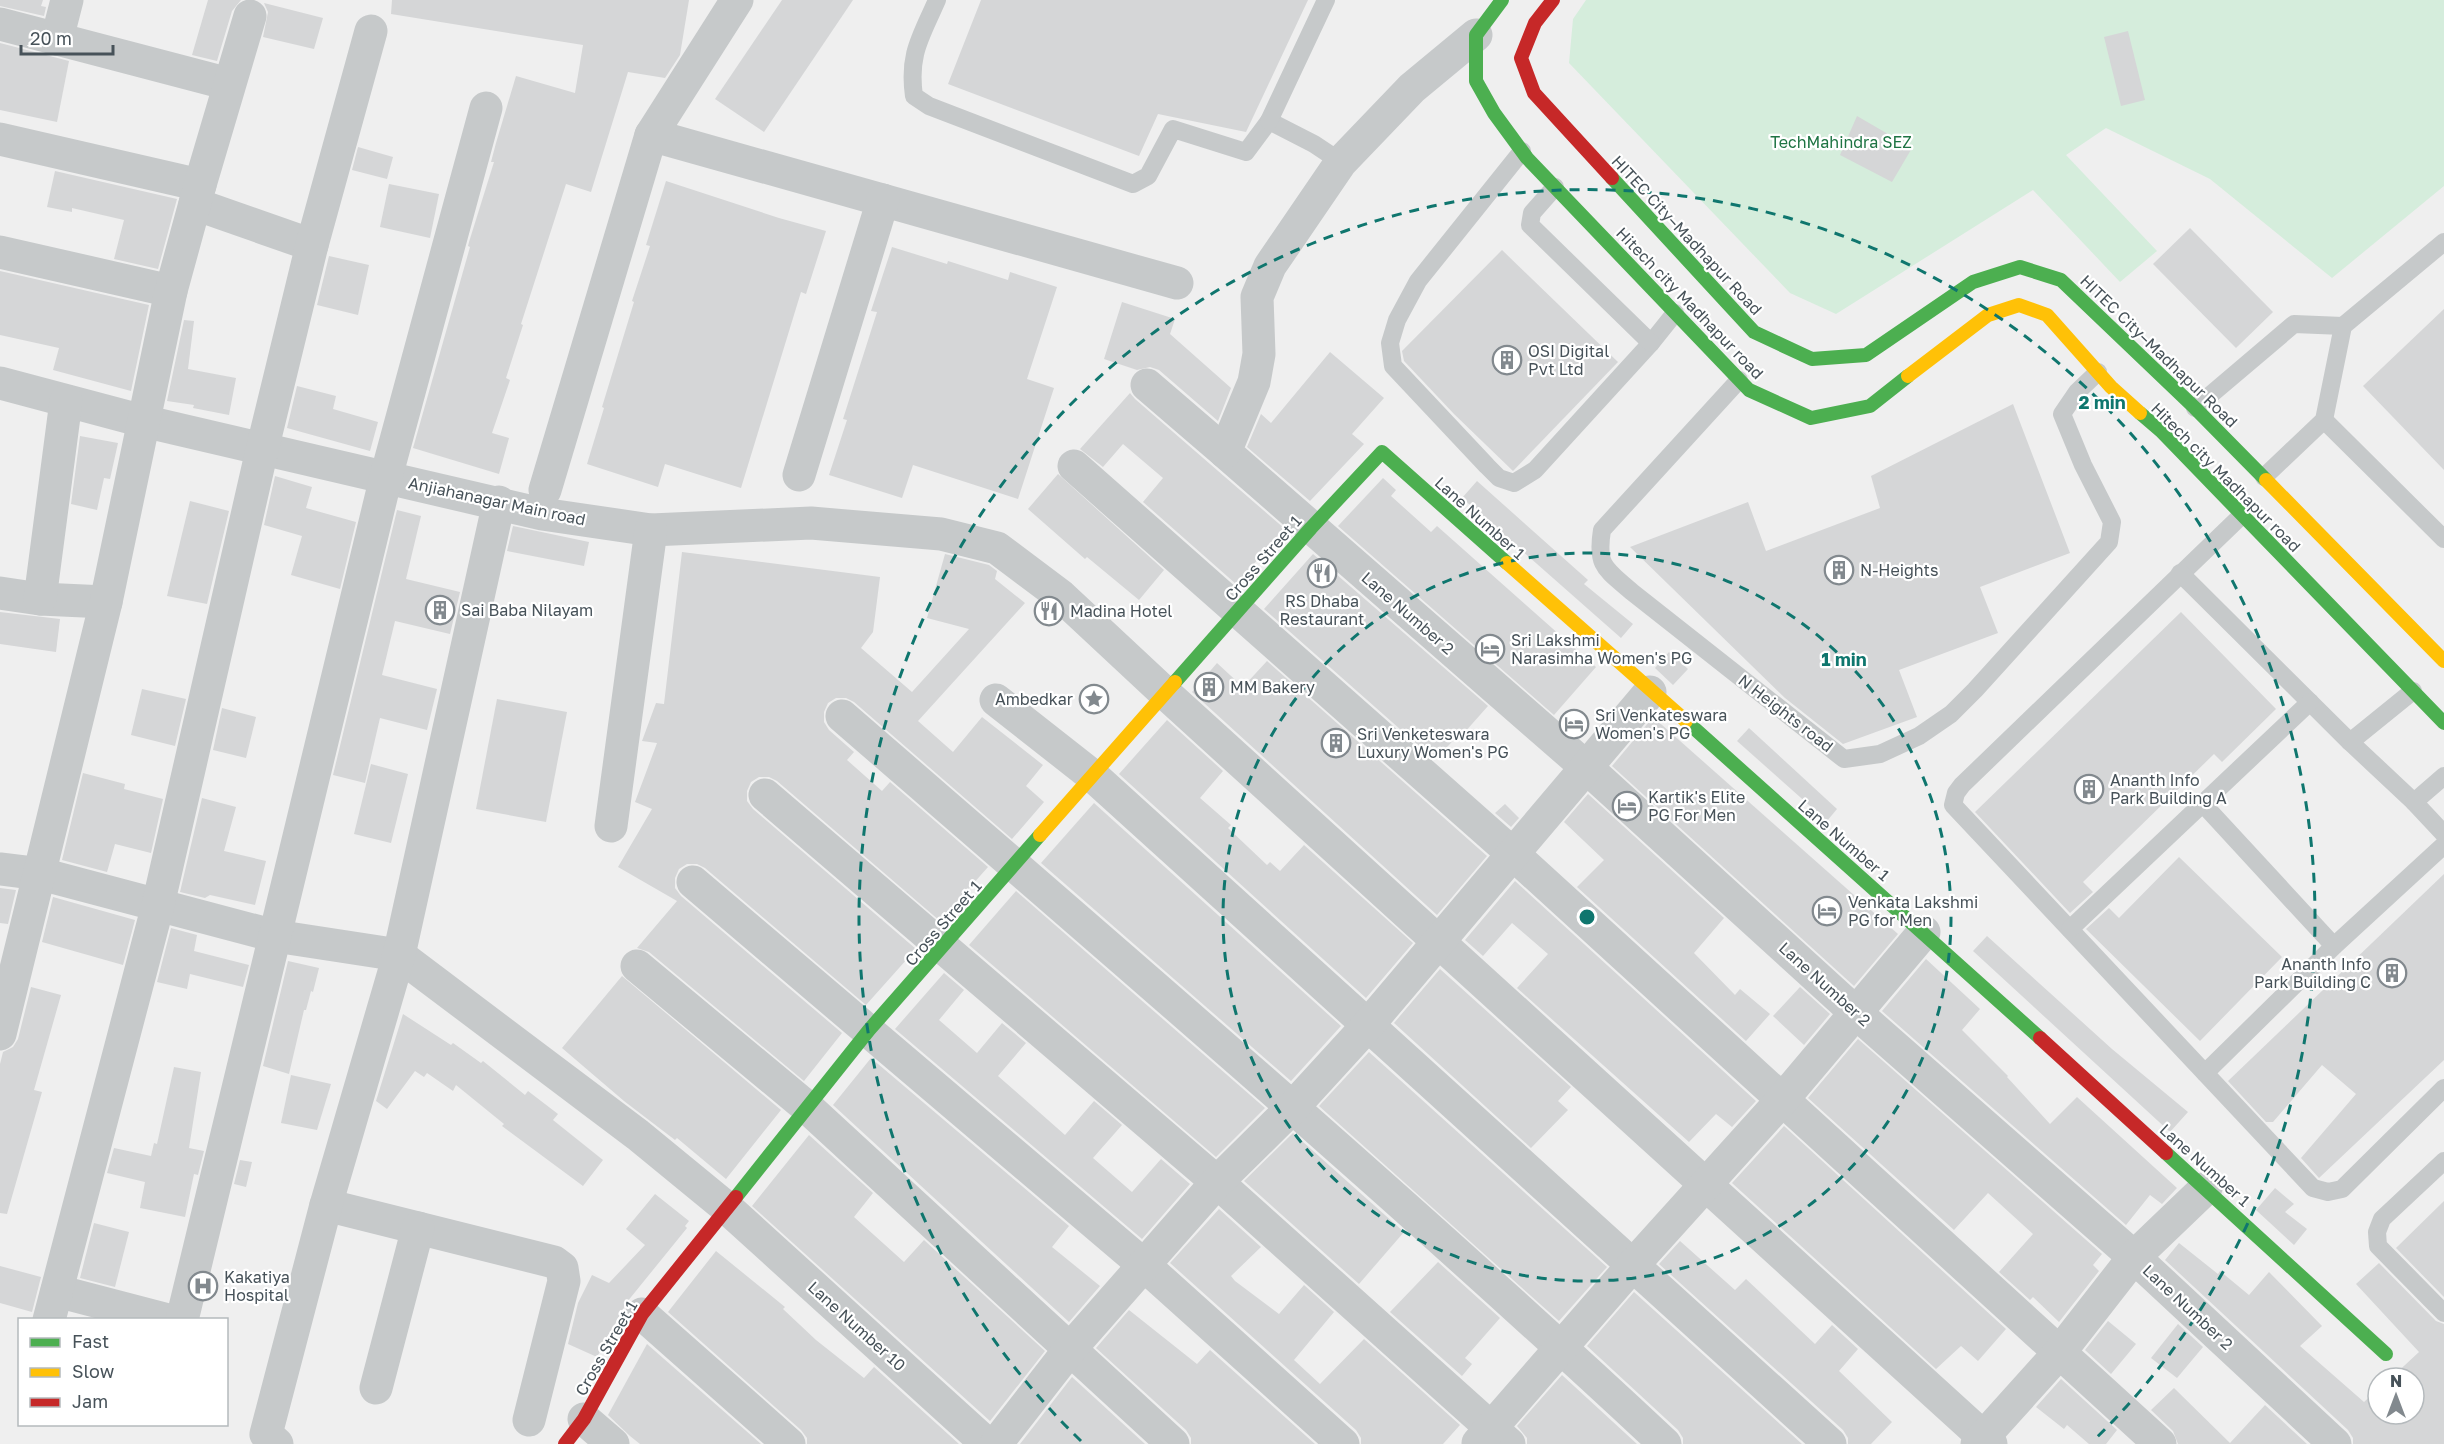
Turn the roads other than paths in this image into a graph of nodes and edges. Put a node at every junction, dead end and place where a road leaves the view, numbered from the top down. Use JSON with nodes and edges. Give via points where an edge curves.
{"nodes":[{"id":1,"x":68,"y":0,"type":"edge"},
{"id":2,"x":737,"y":0,"type":"edge"},
{"id":3,"x":938,"y":0,"type":"edge"},
{"id":4,"x":1326,"y":0,"type":"edge"},
{"id":5,"x":1502,"y":0,"type":"edge"},
{"id":6,"x":1553,"y":0,"type":"edge"},
{"id":7,"x":250,"y":16,"type":"dead end"},
{"id":8,"x":0,"y":24,"type":"edge"},
{"id":9,"x":371,"y":31,"type":"dead end"},
{"id":10,"x":1476,"y":35,"type":"junction"},
{"id":11,"x":57,"y":39,"type":"junction"},
{"id":12,"x":229,"y":84,"type":"junction"},
{"id":13,"x":486,"y":108,"type":"dead end"},
{"id":14,"x":1269,"y":121,"type":"junction"},
{"id":15,"x":651,"y":135,"type":"junction"},
{"id":16,"x":0,"y":139,"type":"edge"},
{"id":17,"x":1522,"y":151,"type":"junction"},
{"id":18,"x":1341,"y":162,"type":"junction"},
{"id":19,"x":1555,"y":187,"type":"junction"},
{"id":20,"x":197,"y":194,"type":"junction"},
{"id":21,"x":883,"y":200,"type":"junction"},
{"id":22,"x":2444,"y":242,"type":"edge"},
{"id":23,"x":312,"y":245,"type":"junction"},
{"id":24,"x":0,"y":252,"type":"edge"},
{"id":25,"x":1176,"y":283,"type":"dead end"},
{"id":26,"x":171,"y":291,"type":"junction"},
{"id":27,"x":1675,"y":312,"type":"junction"},
{"id":28,"x":2343,"y":326,"type":"junction"},
{"id":29,"x":1651,"y":343,"type":"junction"},
{"id":30,"x":2098,"y":372,"type":"junction"},
{"id":31,"x":1739,"y":380,"type":"junction"},
{"id":32,"x":0,"y":383,"type":"edge"},
{"id":33,"x":1147,"y":385,"type":"dead end"},
{"id":34,"x":66,"y":401,"type":"junction"},
{"id":35,"x":2195,"y":408,"type":"junction"},
{"id":36,"x":2324,"y":420,"type":"junction"},
{"id":37,"x":143,"y":421,"type":"junction"},
{"id":38,"x":262,"y":450,"type":"junction"},
{"id":39,"x":1225,"y":452,"type":"junction"},
{"id":40,"x":1382,"y":452,"type":"joint"},
{"id":41,"x":1074,"y":466,"type":"dead end"},
{"id":42,"x":799,"y":475,"type":"dead end"},
{"id":43,"x":386,"y":477,"type":"junction"},
{"id":44,"x":2264,"y":477,"type":"junction"},
{"id":45,"x":545,"y":490,"type":"dead end"},
{"id":46,"x":499,"y":502,"type":"junction"},
{"id":47,"x":2242,"y":515,"type":"junction"},
{"id":48,"x":1311,"y":528,"type":"junction"},
{"id":49,"x":651,"y":530,"type":"junction"},
{"id":50,"x":2444,"y":539,"type":"edge"},
{"id":51,"x":2180,"y":573,"type":"junction"},
{"id":52,"x":0,"y":593,"type":"edge"},
{"id":53,"x":40,"y":599,"type":"junction"},
{"id":54,"x":106,"y":602,"type":"junction"},
{"id":55,"x":1238,"y":612,"type":"junction"},
{"id":56,"x":2444,"y":661,"type":"edge"},
{"id":57,"x":2413,"y":691,"type":"junction"},
{"id":58,"x":1650,"y":692,"type":"junction"},
{"id":59,"x":1165,"y":693,"type":"junction"},
{"id":60,"x":996,"y":700,"type":"dead end"},
{"id":61,"x":2310,"y":702,"type":"junction"},
{"id":62,"x":842,"y":716,"type":"dead end"},
{"id":63,"x":2444,"y":723,"type":"edge"},
{"id":64,"x":2350,"y":742,"type":"junction"},
{"id":65,"x":1587,"y":768,"type":"junction"},
{"id":66,"x":2444,"y":776,"type":"edge"},
{"id":67,"x":1094,"y":777,"type":"junction"},
{"id":68,"x":765,"y":795,"type":"dead end"},
{"id":69,"x":2414,"y":802,"type":"junction"},
{"id":70,"x":2203,"y":804,"type":"junction"},
{"id":71,"x":611,"y":826,"type":"dead end"},
{"id":72,"x":2444,"y":834,"type":"edge"},
{"id":73,"x":2444,"y":845,"type":"edge"},
{"id":74,"x":1513,"y":854,"type":"junction"},
{"id":75,"x":1015,"y":866,"type":"junction"},
{"id":76,"x":0,"y":868,"type":"edge"},
{"id":77,"x":41,"y":874,"type":"junction"},
{"id":78,"x":693,"y":882,"type":"dead end"},
{"id":79,"x":158,"y":905,"type":"junction"},
{"id":80,"x":2070,"y":929,"type":"junction"},
{"id":81,"x":1924,"y":932,"type":"junction"},
{"id":82,"x":275,"y":936,"type":"junction"},
{"id":83,"x":1437,"y":941,"type":"junction"},
{"id":84,"x":2334,"y":946,"type":"junction"},
{"id":85,"x":944,"y":947,"type":"junction"},
{"id":86,"x":399,"y":955,"type":"junction"},
{"id":87,"x":637,"y":966,"type":"dead end"},
{"id":88,"x":6,"y":991,"type":"edge"},
{"id":89,"x":1856,"y":1012,"type":"junction"},
{"id":90,"x":1368,"y":1025,"type":"junction"},
{"id":91,"x":869,"y":1030,"type":"junction"},
{"id":92,"x":0,"y":1034,"type":"edge"},
{"id":93,"x":2205,"y":1073,"type":"junction"},
{"id":94,"x":2444,"y":1088,"type":"edge"},
{"id":95,"x":1782,"y":1100,"type":"junction"},
{"id":96,"x":808,"y":1107,"type":"junction"},
{"id":97,"x":1293,"y":1107,"type":"junction"},
{"id":98,"x":2444,"y":1161,"type":"edge"},
{"id":99,"x":1217,"y":1182,"type":"junction"},
{"id":100,"x":1706,"y":1185,"type":"junction"},
{"id":101,"x":2206,"y":1188,"type":"junction"},
{"id":102,"x":326,"y":1205,"type":"junction"},
{"id":103,"x":727,"y":1208,"type":"junction"},
{"id":104,"x":418,"y":1228,"type":"junction"},
{"id":105,"x":2134,"y":1257,"type":"junction"},
{"id":106,"x":1632,"y":1265,"type":"junction"},
{"id":107,"x":1145,"y":1266,"type":"junction"},
{"id":108,"x":53,"y":1305,"type":"edge"},
{"id":109,"x":2444,"y":1313,"type":"edge"},
{"id":110,"x":642,"y":1314,"type":"junction"},
{"id":111,"x":153,"y":1318,"type":"edge"},
{"id":112,"x":182,"y":1318,"type":"edge"},
{"id":113,"x":1562,"y":1348,"type":"junction"},
{"id":114,"x":1070,"y":1349,"type":"junction"},
{"id":115,"x":2059,"y":1353,"type":"junction"},
{"id":116,"x":2386,"y":1354,"type":"dead end"},
{"id":117,"x":376,"y":1388,"type":"dead end"},
{"id":118,"x":529,"y":1420,"type":"dead end"},
{"id":119,"x":574,"y":1431,"type":"edge"},
{"id":120,"x":1493,"y":1439,"type":"edge"},
{"id":121,"x":1984,"y":1442,"type":"edge"},
{"id":122,"x":277,"y":1444,"type":"edge"},
{"id":123,"x":613,"y":1444,"type":"edge"},
{"id":124,"x":789,"y":1444,"type":"edge"},
{"id":125,"x":987,"y":1444,"type":"edge"},
{"id":126,"x":996,"y":1444,"type":"edge"},
{"id":127,"x":1173,"y":1444,"type":"edge"},
{"id":128,"x":1343,"y":1444,"type":"edge"},
{"id":129,"x":1665,"y":1444,"type":"edge"},
{"id":130,"x":1830,"y":1444,"type":"edge"},
{"id":131,"x":2160,"y":1444,"type":"edge"},
{"id":132,"x":2335,"y":1444,"type":"edge"}],
"edges":[{"from":1,"to":11,"type":"street"},
{"from":2,"to":15,"type":"street"},
{"from":3,"to":14,"type":"lane","via":[[914,51],[910,74],[914,96],[929,106],[1132,184],[1148,177],[1173,129],[1246,152]]},
{"from":4,"to":14,"type":"lane"},
{"from":5,"to":10,"type":"main road"},
{"from":6,"to":35,"type":"main road","name":"HITEC City–Madhapur Road","via":[[1535,23],[1521,58],[1534,93],[1754,332],[1812,359],[1866,355],[1973,282],[2020,267],[2061,280]]},
{"from":7,"to":12,"type":"street"},
{"from":8,"to":11,"type":"street"},
{"from":9,"to":23,"type":"street"},
{"from":10,"to":17,"type":"main road","name":"Hitech city Madhapur road","via":[[1476,81]]},
{"from":10,"to":18,"type":"street","via":[[1412,88]]},
{"from":11,"to":12,"type":"street"},
{"from":12,"to":20,"type":"street"},
{"from":13,"to":43,"type":"street"},
{"from":14,"to":18,"type":"lane"},
{"from":15,"to":21,"type":"street"},
{"from":15,"to":45,"type":"street"},
{"from":16,"to":20,"type":"street"},
{"from":17,"to":19,"type":"main road","name":"Hitech city Madhapur road"},
{"from":17,"to":29,"type":"lane","via":[[1418,281],[1397,320],[1390,343],[1393,366],[1498,478],[1514,483],[1535,470]]},
{"from":18,"to":39,"type":"street","via":[[1270,266],[1257,297],[1259,354],[1254,382]]},
{"from":19,"to":27,"type":"main road","name":"Hitech city Madhapur road"},
{"from":19,"to":29,"type":"lane","via":[[1532,213],[1530,225]]},
{"from":20,"to":23,"type":"street"},
{"from":20,"to":26,"type":"street"},
{"from":21,"to":25,"type":"street"},
{"from":21,"to":42,"type":"street"},
{"from":22,"to":28,"type":"lane"},
{"from":23,"to":38,"type":"street"},
{"from":24,"to":26,"type":"street"},
{"from":26,"to":37,"type":"street"},
{"from":27,"to":29,"type":"lane"},
{"from":27,"to":31,"type":"main road","name":"Hitech city Madhapur road"},
{"from":28,"to":35,"type":"lane","via":[[2294,324]]},
{"from":28,"to":36,"type":"lane"},
{"from":30,"to":31,"type":"main road","name":"Hitech city Madhapur road","via":[[2047,315],[2019,305],[1988,315],[1870,406],[1811,418],[1749,390]]},
{"from":30,"to":31,"type":"lane","name":"N Heights road","via":[[2062,414],[2112,522],[2109,542],[1951,714],[1919,736],[1880,754],[1844,759],[1632,592],[1604,567],[1599,550],[1602,530]]},
{"from":30,"to":47,"type":"main road","name":"Hitech city Madhapur road"},
{"from":32,"to":34,"type":"street","name":"Anjiahanagar Main road"},
{"from":33,"to":39,"type":"street","name":"Lane Number 2"},
{"from":34,"to":37,"type":"street","name":"Anjiahanagar Main road"},
{"from":34,"to":53,"type":"street"},
{"from":35,"to":44,"type":"main road","name":"HITEC City–Madhapur Road"},
{"from":36,"to":44,"type":"lane"},
{"from":36,"to":50,"type":"lane"},
{"from":37,"to":38,"type":"street","name":"Anjiahanagar Main road"},
{"from":37,"to":54,"type":"street"},
{"from":38,"to":43,"type":"street","name":"Anjiahanagar Main road"},
{"from":38,"to":79,"type":"street"},
{"from":39,"to":48,"type":"street","name":"Lane Number 2"},
{"from":40,"to":48,"type":"main road","name":"Cross Street 1"},
{"from":40,"to":58,"type":"main road","name":"Lane Number 1"},
{"from":41,"to":55,"type":"street"},
{"from":43,"to":46,"type":"street","name":"Anjiahanagar Main road"},
{"from":43,"to":82,"type":"street"},
{"from":44,"to":56,"type":"main road","name":"HITEC City–Madhapur Road"},
{"from":46,"to":49,"type":"street","name":"Anjiahanagar Main road","via":[[542,514]]},
{"from":46,"to":86,"type":"street"},
{"from":47,"to":51,"type":"lane"},
{"from":47,"to":57,"type":"main road","name":"Hitech city Madhapur road"},
{"from":48,"to":55,"type":"main road","name":"Cross Street 1"},
{"from":48,"to":65,"type":"street","name":"Lane Number 2"},
{"from":49,"to":59,"type":"street","name":"Anjiahanagar Main road","via":[[811,523],[940,534],[997,548],[1061,596]]},
{"from":49,"to":71,"type":"street"},
{"from":51,"to":61,"type":"lane"},
{"from":51,"to":80,"type":"lane","via":[[1956,793],[1953,805]]},
{"from":52,"to":53,"type":"street"},
{"from":53,"to":54,"type":"street"},
{"from":54,"to":77,"type":"street"},
{"from":55,"to":59,"type":"main road","name":"Cross Street 1"},
{"from":55,"to":74,"type":"street"},
{"from":57,"to":63,"type":"main road","name":"Hitech city Madhapur road"},
{"from":57,"to":64,"type":"lane"},
{"from":58,"to":65,"type":"street"},
{"from":58,"to":81,"type":"main road","name":"Lane Number 1"},
{"from":59,"to":67,"type":"main road","name":"Cross Street 1"},
{"from":59,"to":83,"type":"street","name":"Anjiahanagar Main road"},
{"from":60,"to":67,"type":"street"},
{"from":61,"to":64,"type":"lane"},
{"from":61,"to":70,"type":"lane"},
{"from":62,"to":75,"type":"street"},
{"from":64,"to":69,"type":"lane"},
{"from":65,"to":74,"type":"street"},
{"from":65,"to":89,"type":"street","name":"Lane Number 2"},
{"from":66,"to":69,"type":"lane"},
{"from":67,"to":75,"type":"main road","name":"Cross Street 1"},
{"from":67,"to":90,"type":"street"},
{"from":68,"to":85,"type":"street"},
{"from":69,"to":72,"type":"lane"},
{"from":70,"to":80,"type":"lane"},
{"from":70,"to":84,"type":"lane"},
{"from":73,"to":84,"type":"lane"},
{"from":74,"to":83,"type":"street"},
{"from":74,"to":95,"type":"street"},
{"from":75,"to":85,"type":"main road","name":"Cross Street 1"},
{"from":75,"to":97,"type":"street"},
{"from":76,"to":77,"type":"street"},
{"from":77,"to":79,"type":"street"},
{"from":77,"to":88,"type":"street"},
{"from":78,"to":91,"type":"street"},
{"from":79,"to":82,"type":"street"},
{"from":79,"to":108,"type":"street"},
{"from":80,"to":93,"type":"lane"},
{"from":81,"to":89,"type":"street"},
{"from":81,"to":101,"type":"main road","name":"Lane Number 1"},
{"from":82,"to":86,"type":"street"},
{"from":82,"to":112,"type":"street"},
{"from":83,"to":90,"type":"street"},
{"from":83,"to":100,"type":"street","name":"Anjiahanagar Main road"},
{"from":84,"to":93,"type":"lane"},
{"from":85,"to":91,"type":"main road","name":"Cross Street 1"},
{"from":85,"to":99,"type":"street"},
{"from":86,"to":102,"type":"street"},
{"from":86,"to":103,"type":"street","name":"Lane Number 10","via":[[638,1135]]},
{"from":87,"to":96,"type":"street"},
{"from":88,"to":92,"type":"street"},
{"from":89,"to":95,"type":"street"},
{"from":89,"to":105,"type":"street","name":"Lane Number 2"},
{"from":90,"to":97,"type":"street"},
{"from":90,"to":106,"type":"street"},
{"from":91,"to":96,"type":"main road","name":"Cross Street 1"},
{"from":91,"to":107,"type":"street"},
{"from":93,"to":94,"type":"lane","via":[[2313,1188],[2328,1192],[2342,1189]]},
{"from":95,"to":100,"type":"street"},
{"from":95,"to":115,"type":"street"},
{"from":96,"to":103,"type":"main road","name":"Cross Street 1"},
{"from":96,"to":114,"type":"street"},
{"from":97,"to":99,"type":"street"},
{"from":97,"to":113,"type":"street"},
{"from":98,"to":109,"type":"lane","via":[[2382,1219],[2377,1232],[2378,1246]]},
{"from":99,"to":107,"type":"street"},
{"from":99,"to":120,"type":"street"},
{"from":100,"to":106,"type":"street"},
{"from":100,"to":121,"type":"street","name":"Anjiahanagar Main road"},
{"from":101,"to":105,"type":"street"},
{"from":101,"to":116,"type":"main road","name":"Lane Number 1"},
{"from":102,"to":104,"type":"street"},
{"from":102,"to":122,"type":"street","via":[[266,1434]]},
{"from":103,"to":110,"type":"main road","name":"Cross Street 1"},
{"from":103,"to":125,"type":"street","name":"Lane Number 10"},
{"from":104,"to":117,"type":"street"},
{"from":104,"to":118,"type":"street","via":[[554,1262],[562,1268],[564,1281]]},
{"from":105,"to":115,"type":"street"},
{"from":105,"to":132,"type":"street","name":"Lane Number 2"},
{"from":106,"to":113,"type":"street"},
{"from":106,"to":130,"type":"street"},
{"from":107,"to":114,"type":"street"},
{"from":107,"to":128,"type":"street"},
{"from":108,"to":111,"type":"street"},
{"from":110,"to":119,"type":"main road","name":"Cross Street 1"},
{"from":110,"to":124,"type":"street"},
{"from":113,"to":120,"type":"street"},
{"from":113,"to":129,"type":"street"},
{"from":114,"to":126,"type":"street"},
{"from":114,"to":127,"type":"street"},
{"from":115,"to":121,"type":"street"},
{"from":115,"to":131,"type":"street"},
{"from":119,"to":123,"type":"street"}]}
